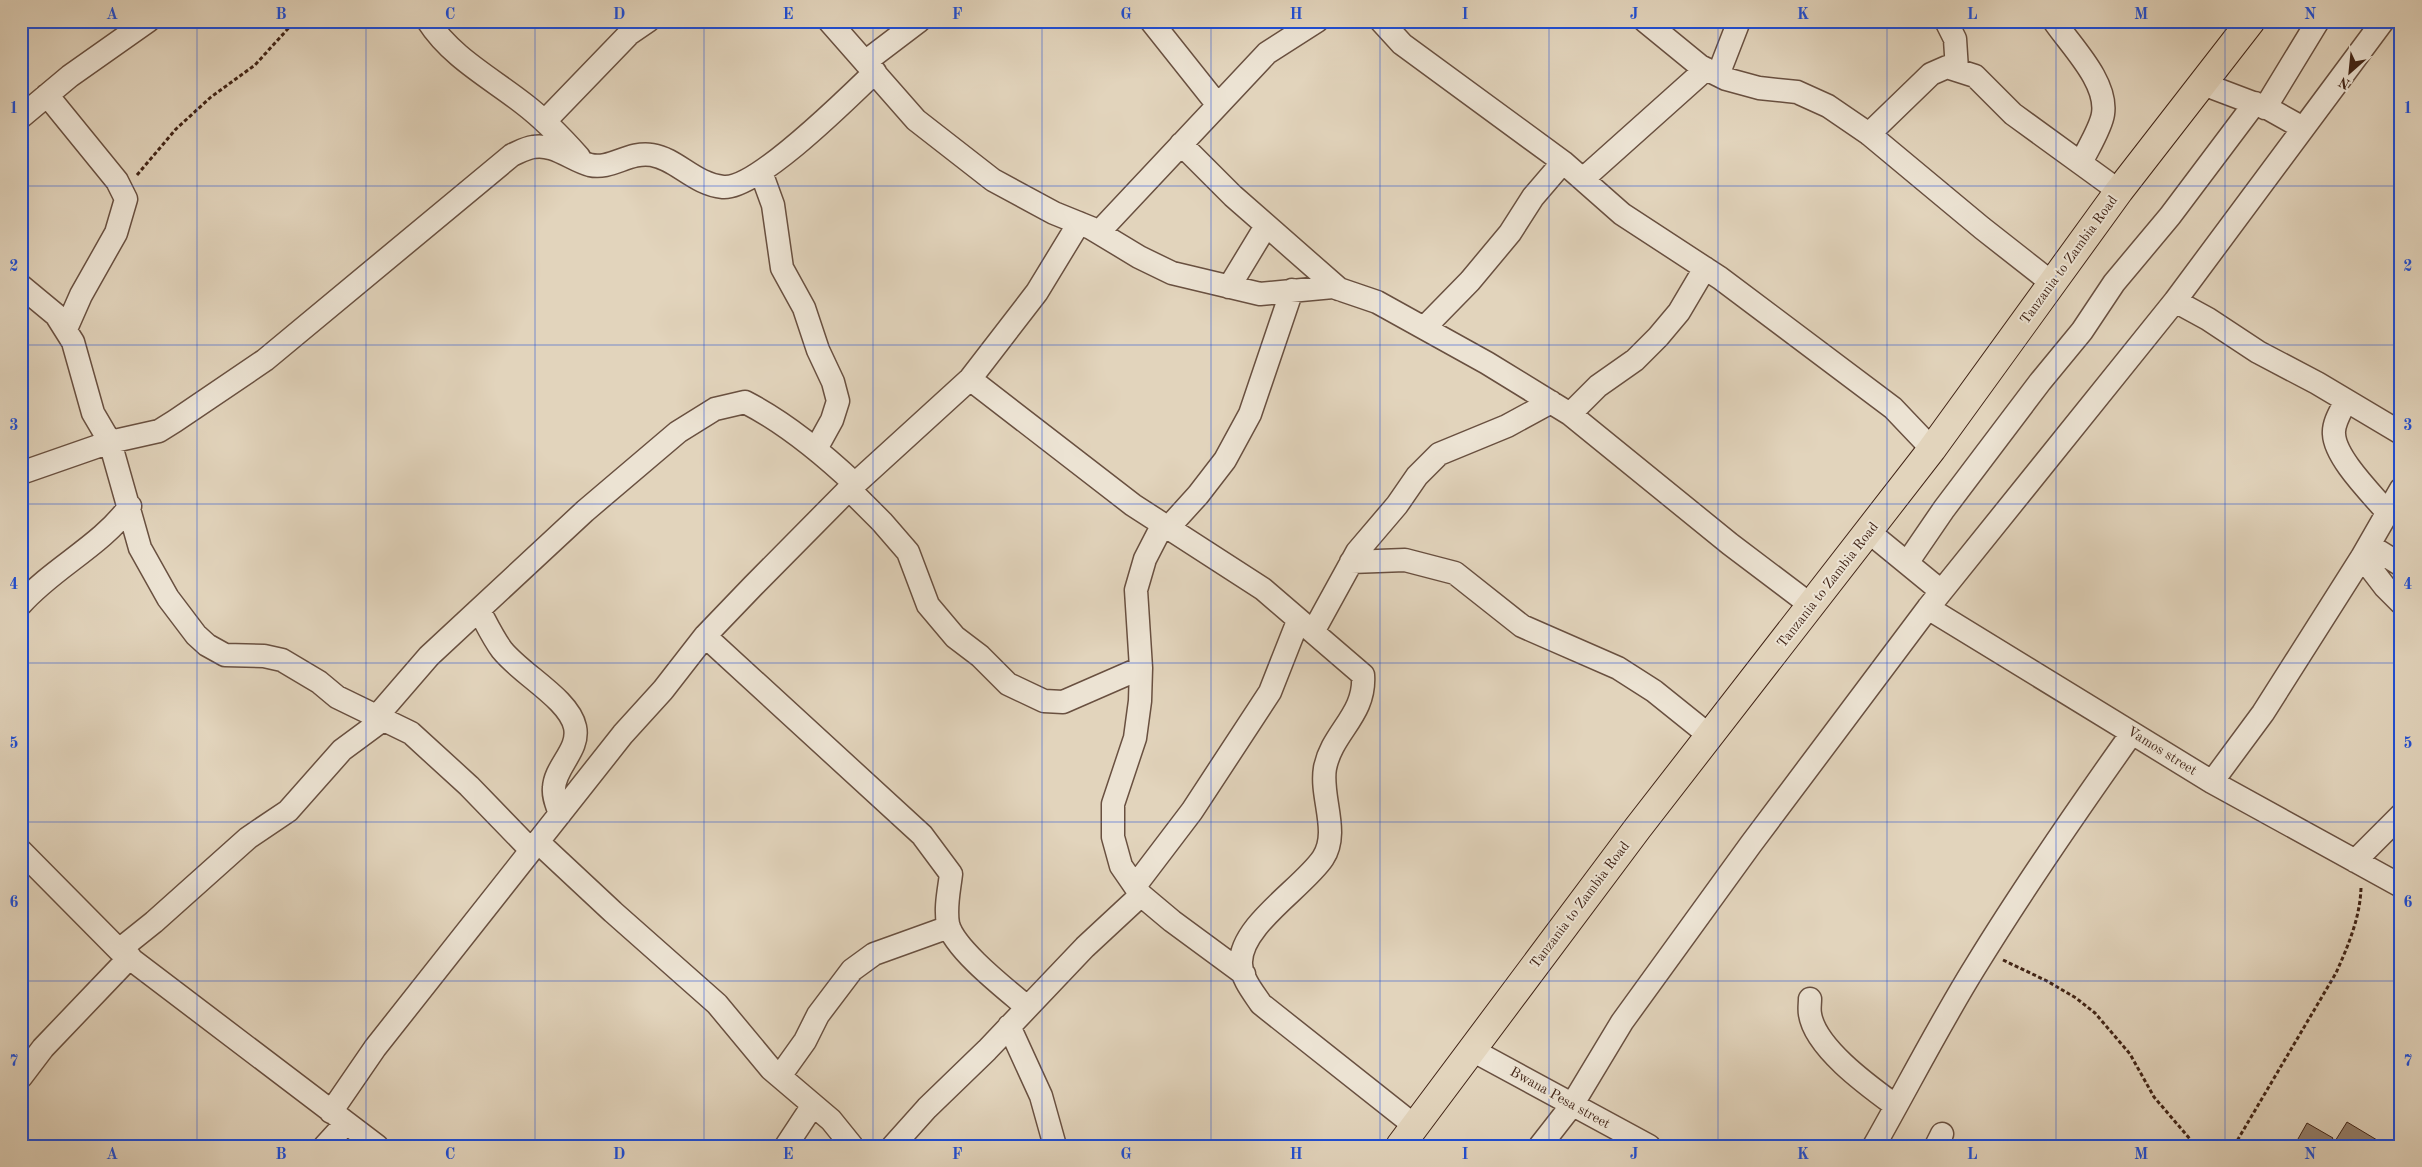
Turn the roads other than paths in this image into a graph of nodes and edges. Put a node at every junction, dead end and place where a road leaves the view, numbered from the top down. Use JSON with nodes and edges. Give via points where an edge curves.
{"nodes":[{"id":1,"x":148,"y":21,"type":"edge"},
{"id":2,"x":428,"y":21,"type":"edge"},
{"id":3,"x":648,"y":21,"type":"edge"},
{"id":4,"x":829,"y":21,"type":"edge"},
{"id":5,"x":919,"y":21,"type":"edge"},
{"id":6,"x":1151,"y":21,"type":"edge"},
{"id":7,"x":1317,"y":21,"type":"edge"},
{"id":8,"x":1381,"y":21,"type":"edge"},
{"id":9,"x":1645,"y":21,"type":"edge"},
{"id":10,"x":1739,"y":21,"type":"edge"},
{"id":11,"x":1946,"y":21,"type":"edge"},
{"id":12,"x":2054,"y":21,"type":"edge"},
{"id":13,"x":2251,"y":21,"type":"edge"},
{"id":14,"x":2318,"y":21,"type":"edge"},
{"id":15,"x":2383,"y":21,"type":"edge"},
{"id":16,"x":870,"y":67,"type":"junction"},
{"id":17,"x":1957,"y":70,"type":"junction"},
{"id":18,"x":1712,"y":72,"type":"junction"},
{"id":19,"x":2203,"y":84,"type":"junction"},
{"id":20,"x":47,"y":95,"type":"junction"},
{"id":21,"x":1217,"y":104,"type":"junction"},
{"id":22,"x":2260,"y":105,"type":"junction"},
{"id":23,"x":21,"y":117,"type":"edge"},
{"id":24,"x":545,"y":121,"type":"junction"},
{"id":25,"x":2304,"y":128,"type":"junction"},
{"id":26,"x":1869,"y":134,"type":"junction"},
{"id":27,"x":1181,"y":144,"type":"junction"},
{"id":28,"x":583,"y":161,"type":"junction"},
{"id":29,"x":1563,"y":162,"type":"junction"},
{"id":30,"x":2081,"y":163,"type":"junction"},
{"id":31,"x":760,"y":172,"type":"junction"},
{"id":32,"x":1583,"y":179,"type":"junction"},
{"id":33,"x":2119,"y":191,"type":"junction"},
{"id":34,"x":1079,"y":223,"type":"junction"},
{"id":35,"x":1266,"y":226,"type":"junction"},
{"id":36,"x":1099,"y":232,"type":"junction"},
{"id":37,"x":1705,"y":268,"type":"junction"},
{"id":38,"x":2052,"y":284,"type":"junction"},
{"id":39,"x":21,"y":286,"type":"edge"},
{"id":40,"x":1229,"y":287,"type":"junction"},
{"id":41,"x":1338,"y":289,"type":"junction"},
{"id":42,"x":1292,"y":290,"type":"junction"},
{"id":43,"x":2175,"y":300,"type":"junction"},
{"id":44,"x":1424,"y":328,"type":"junction"},
{"id":45,"x":66,"y":329,"type":"junction"},
{"id":46,"x":970,"y":379,"type":"junction"},
{"id":47,"x":2346,"y":401,"type":"junction"},
{"id":48,"x":1560,"y":408,"type":"junction"},
{"id":49,"x":2401,"y":433,"type":"edge"},
{"id":50,"x":110,"y":442,"type":"junction"},
{"id":51,"x":816,"y":449,"type":"junction"},
{"id":52,"x":1932,"y":449,"type":"junction"},
{"id":53,"x":21,"y":473,"type":"edge"},
{"id":54,"x":852,"y":486,"type":"junction"},
{"id":55,"x":2401,"y":489,"type":"edge"},
{"id":56,"x":130,"y":506,"type":"junction"},
{"id":57,"x":2387,"y":512,"type":"junction"},
{"id":58,"x":1166,"y":526,"type":"junction"},
{"id":59,"x":1869,"y":532,"type":"junction"},
{"id":60,"x":2366,"y":551,"type":"junction"},
{"id":61,"x":1351,"y":562,"type":"junction"},
{"id":62,"x":1907,"y":562,"type":"junction"},
{"id":63,"x":2401,"y":565,"type":"edge"},
{"id":64,"x":1934,"y":600,"type":"junction"},
{"id":65,"x":21,"y":604,"type":"edge"},
{"id":66,"x":2401,"y":604,"type":"edge"},
{"id":67,"x":1812,"y":606,"type":"junction"},
{"id":68,"x":479,"y":610,"type":"junction"},
{"id":69,"x":1305,"y":627,"type":"junction"},
{"id":70,"x":705,"y":636,"type":"junction"},
{"id":71,"x":1141,"y":668,"type":"junction"},
{"id":72,"x":381,"y":717,"type":"junction"},
{"id":73,"x":2132,"y":733,"type":"junction"},
{"id":74,"x":1710,"y":736,"type":"junction"},
{"id":75,"x":2212,"y":782,"type":"junction"},
{"id":76,"x":560,"y":814,"type":"junction"},
{"id":77,"x":2401,"y":816,"type":"edge"},
{"id":78,"x":535,"y":846,"type":"junction"},
{"id":79,"x":21,"y":851,"type":"edge"},
{"id":80,"x":2358,"y":863,"type":"junction"},
{"id":81,"x":2401,"y":886,"type":"edge"},
{"id":82,"x":1138,"y":891,"type":"junction"},
{"id":83,"x":949,"y":927,"type":"junction"},
{"id":84,"x":125,"y":954,"type":"junction"},
{"id":85,"x":1244,"y":974,"type":"junction"},
{"id":86,"x":1810,"y":999,"type":"dead end"},
{"id":87,"x":1028,"y":1007,"type":"junction"},
{"id":88,"x":1009,"y":1026,"type":"junction"},
{"id":89,"x":1472,"y":1050,"type":"junction"},
{"id":90,"x":21,"y":1076,"type":"edge"},
{"id":91,"x":780,"y":1076,"type":"junction"},
{"id":92,"x":813,"y":1105,"type":"junction"},
{"id":93,"x":1572,"y":1105,"type":"junction"},
{"id":94,"x":1896,"y":1106,"type":"junction"},
{"id":95,"x":339,"y":1118,"type":"junction"},
{"id":96,"x":1407,"y":1136,"type":"edge"},
{"id":97,"x":325,"y":1146,"type":"edge"},
{"id":98,"x":378,"y":1146,"type":"edge"},
{"id":99,"x":786,"y":1146,"type":"edge"},
{"id":100,"x":852,"y":1146,"type":"edge"},
{"id":101,"x":893,"y":1146,"type":"edge"},
{"id":102,"x":1055,"y":1146,"type":"edge"},
{"id":103,"x":1540,"y":1146,"type":"edge"},
{"id":104,"x":1649,"y":1146,"type":"edge"},
{"id":105,"x":1874,"y":1146,"type":"edge"}],
"edges":[{"from":1,"to":20,"type":"street"},
{"from":2,"to":24,"type":"street","via":[[474,68]]},
{"from":3,"to":24,"type":"street","via":[[629,34]]},
{"from":4,"to":16,"type":"street"},
{"from":5,"to":16,"type":"street"},
{"from":6,"to":21,"type":"street"},
{"from":7,"to":21,"type":"street","via":[[1267,53]]},
{"from":8,"to":29,"type":"street","via":[[1402,44],[1440,74]]},
{"from":9,"to":18,"type":"street"},
{"from":10,"to":18,"type":"street"},
{"from":11,"to":17,"type":"street","via":[[1954,39]]},
{"from":12,"to":30,"type":"street","via":[[2089,68],[2103,95],[2103,115]]},
{"from":13,"to":19,"type":"highway","name":"Tanzania to Zambia Road"},
{"from":14,"to":22,"type":"street"},
{"from":15,"to":25,"type":"street"},
{"from":16,"to":31,"type":"street","via":[[806,136]]},
{"from":16,"to":34,"type":"street","via":[[916,120],[993,180]]},
{"from":17,"to":26,"type":"street","via":[[1947,67],[1931,74]]},
{"from":17,"to":30,"type":"street","via":[[1975,76],[2013,114]]},
{"from":18,"to":26,"type":"street","via":[[1759,88],[1797,92],[1828,106]]},
{"from":18,"to":32,"type":"street"},
{"from":19,"to":22,"type":"street"},
{"from":19,"to":33,"type":"highway","name":"Tanzania to Zambia Road"},
{"from":20,"to":23,"type":"street"},
{"from":20,"to":45,"type":"street","via":[[117,180],[124,193],[125,208],[116,233]]},
{"from":21,"to":27,"type":"street"},
{"from":22,"to":25,"type":"street"},
{"from":22,"to":62,"type":"street","via":[[2114,283],[2082,331],[2040,382]]},
{"from":24,"to":28,"type":"street"},
{"from":25,"to":43,"type":"street"},
{"from":26,"to":38,"type":"street"},
{"from":27,"to":35,"type":"street"},
{"from":27,"to":36,"type":"street"},
{"from":28,"to":31,"type":"street","via":[[603,166],[639,153],[662,156],[702,182],[724,188]]},
{"from":28,"to":50,"type":"street","via":[[551,148],[534,146],[512,155],[233,384],[159,431]]},
{"from":29,"to":32,"type":"street"},
{"from":29,"to":44,"type":"street","via":[[1470,281]]},
{"from":30,"to":33,"type":"street"},
{"from":31,"to":51,"type":"street","via":[[773,205],[782,268],[804,308],[838,401]]},
{"from":32,"to":37,"type":"street","via":[[1622,214]]},
{"from":33,"to":38,"type":"highway","name":"Tanzania to Zambia Road"},
{"from":34,"to":36,"type":"street"},
{"from":34,"to":46,"type":"street","via":[[1037,292]]},
{"from":35,"to":40,"type":"street"},
{"from":35,"to":41,"type":"street"},
{"from":36,"to":40,"type":"street","via":[[1172,273]]},
{"from":37,"to":48,"type":"street","via":[[1679,312],[1635,360]]},
{"from":37,"to":52,"type":"street","via":[[1893,408]]},
{"from":38,"to":52,"type":"highway","name":"Tanzania to Zambia Road"},
{"from":39,"to":45,"type":"street","via":[[56,315]]},
{"from":40,"to":42,"type":"street","via":[[1260,294]]},
{"from":41,"to":42,"type":"street"},
{"from":41,"to":44,"type":"street","via":[[1377,302]]},
{"from":42,"to":58,"type":"street","via":[[1250,414],[1225,460],[1198,495]]},
{"from":43,"to":47,"type":"street","via":[[2258,352]]},
{"from":43,"to":64,"type":"street"},
{"from":44,"to":48,"type":"street"},
{"from":45,"to":50,"type":"street","via":[[73,342],[93,413]]},
{"from":46,"to":54,"type":"street"},
{"from":46,"to":58,"type":"street","via":[[1133,505]]},
{"from":47,"to":49,"type":"street"},
{"from":47,"to":57,"type":"street","via":[[2336,421],[2334,435],[2340,452]]},
{"from":48,"to":61,"type":"street","via":[[1439,454],[1417,476]]},
{"from":48,"to":67,"type":"street"},
{"from":50,"to":53,"type":"street"},
{"from":50,"to":56,"type":"street"},
{"from":51,"to":54,"type":"street"},
{"from":51,"to":68,"type":"street","via":[[774,417],[745,402],[715,409],[678,432],[592,504]]},
{"from":52,"to":59,"type":"highway","name":"Tanzania to Zambia Road"},
{"from":54,"to":70,"type":"street"},
{"from":54,"to":71,"type":"street","via":[[908,552],[928,605],[955,637],[1008,684],[1044,701],[1063,702]]},
{"from":55,"to":57,"type":"street"},
{"from":56,"to":65,"type":"street","via":[[116,525],[50,575]]},
{"from":56,"to":72,"type":"street","via":[[140,548],[168,598],[207,645],[225,654],[282,660],[337,697]]},
{"from":57,"to":60,"type":"street"},
{"from":58,"to":69,"type":"street","via":[[1262,590]]},
{"from":58,"to":71,"type":"street","via":[[1144,559],[1136,590]]},
{"from":59,"to":62,"type":"street","name":"Vamos street"},
{"from":59,"to":67,"type":"highway","name":"Tanzania to Zambia Road"},
{"from":60,"to":63,"type":"street"},
{"from":60,"to":66,"type":"street","via":[[2385,587]]},
{"from":60,"to":75,"type":"street","via":[[2263,713]]},
{"from":61,"to":69,"type":"street"},
{"from":61,"to":74,"type":"street","via":[[1405,560],[1455,573],[1522,626],[1618,668],[1654,691]]},
{"from":62,"to":64,"type":"street","name":"Vamos street"},
{"from":64,"to":73,"type":"street","name":"Vamos street"},
{"from":64,"to":93,"type":"street","via":[[1666,959],[1622,1022]]},
{"from":67,"to":74,"type":"highway","name":"Tanzania to Zambia Road"},
{"from":68,"to":72,"type":"street","via":[[429,656]]},
{"from":68,"to":76,"type":"street","via":[[502,650],[572,715],[575,743],[556,776],[553,788]]},
{"from":69,"to":82,"type":"street","via":[[1270,692]]},
{"from":69,"to":85,"type":"street","via":[[1363,675],[1364,690],[1357,709],[1334,745],[1325,769],[1329,840],[1323,858],[1284,896],[1242,949]]},
{"from":70,"to":76,"type":"street"},
{"from":70,"to":83,"type":"street","via":[[922,835],[951,874],[946,910]]},
{"from":71,"to":82,"type":"street","via":[[1134,738],[1113,804],[1115,844],[1122,866]]},
{"from":72,"to":78,"type":"street","via":[[411,733]]},
{"from":72,"to":84,"type":"street","via":[[342,750],[288,811],[248,838]]},
{"from":73,"to":75,"type":"street","name":"Vamos street"},
{"from":73,"to":94,"type":"street","via":[[2078,808],[1985,951]]},
{"from":74,"to":89,"type":"highway","name":"Tanzania to Zambia Road"},
{"from":75,"to":80,"type":"street","name":"Vamos street"},
{"from":76,"to":78,"type":"street"},
{"from":77,"to":80,"type":"street"},
{"from":78,"to":91,"type":"street","via":[[718,1004]]},
{"from":78,"to":95,"type":"street","via":[[375,1048]]},
{"from":79,"to":84,"type":"street"},
{"from":80,"to":81,"type":"street","name":"Vamos street"},
{"from":82,"to":85,"type":"street","via":[[1172,922]]},
{"from":82,"to":87,"type":"street"},
{"from":83,"to":87,"type":"street","via":[[959,944],[984,970]]},
{"from":83,"to":91,"type":"street","via":[[874,954],[852,970],[818,1015],[805,1041]]},
{"from":84,"to":90,"type":"street"},
{"from":84,"to":95,"type":"street"},
{"from":85,"to":96,"type":"street","via":[[1261,1004]]},
{"from":86,"to":94,"type":"street","via":[[1810,1015],[1816,1030],[1831,1050],[1848,1070]]},
{"from":87,"to":88,"type":"street"},
{"from":88,"to":101,"type":"street"},
{"from":88,"to":102,"type":"street","via":[[1041,1096]]},
{"from":89,"to":93,"type":"street","name":"Bwana Pesa street"},
{"from":89,"to":96,"type":"highway","name":"Tanzania to Zambia Road"},
{"from":91,"to":92,"type":"street"},
{"from":92,"to":99,"type":"street"},
{"from":92,"to":100,"type":"street","via":[[832,1120]]},
{"from":93,"to":103,"type":"street"},
{"from":93,"to":104,"type":"street","name":"Bwana Pesa street"},
{"from":94,"to":105,"type":"street"},
{"from":95,"to":97,"type":"street"},
{"from":95,"to":98,"type":"street"}]}
